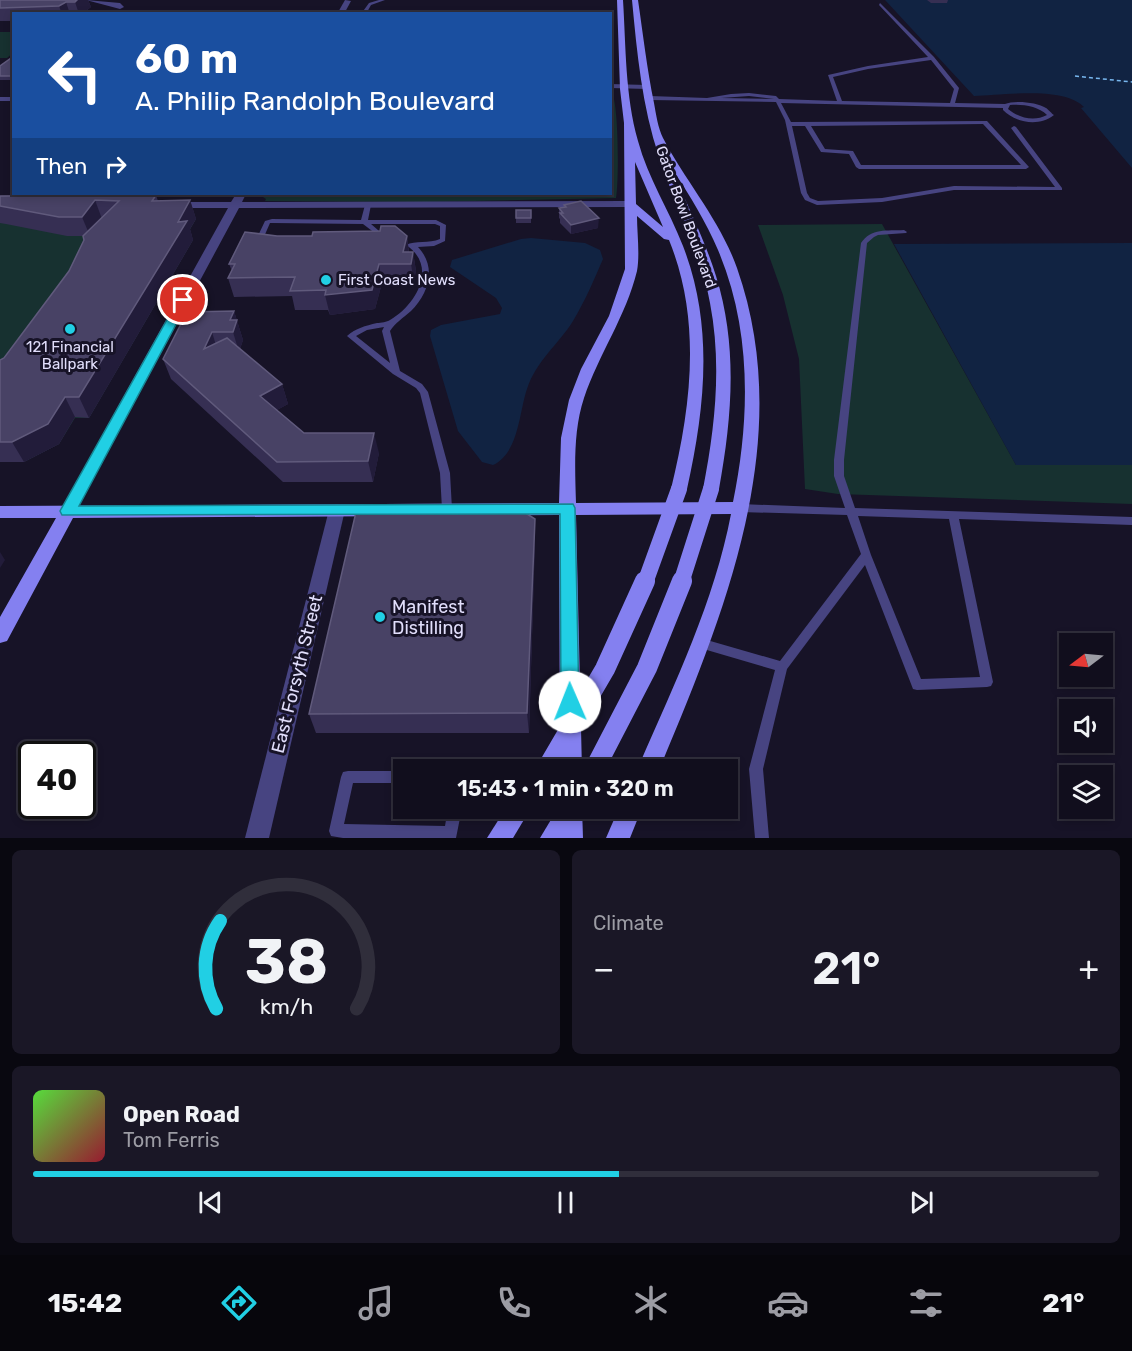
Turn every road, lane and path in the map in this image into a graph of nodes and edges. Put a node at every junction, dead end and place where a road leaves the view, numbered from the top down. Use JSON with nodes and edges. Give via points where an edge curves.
{"nodes":[{"id":1,"x":89,"y":0,"type":"edge"},
{"id":2,"x":383,"y":0,"type":"edge"},
{"id":3,"x":620,"y":0,"type":"edge"},
{"id":4,"x":635,"y":0,"type":"edge"},
{"id":5,"x":880,"y":4,"type":"dead end"},
{"id":6,"x":120,"y":10,"type":"edge"},
{"id":7,"x":304,"y":12,"type":"edge"},
{"id":8,"x":317,"y":12,"type":"edge"},
{"id":9,"x":364,"y":12,"type":"edge"},
{"id":10,"x":932,"y":58,"type":"junction"},
{"id":11,"x":612,"y":86,"type":"edge"},
{"id":12,"x":626,"y":87,"type":"junction"},
{"id":13,"x":647,"y":87,"type":"junction"},
{"id":14,"x":650,"y":98,"type":"junction"},
{"id":15,"x":840,"y":102,"type":"junction"},
{"id":16,"x":779,"y":103,"type":"junction"},
{"id":17,"x":952,"y":105,"type":"junction"},
{"id":18,"x":1006,"y":106,"type":"junction"},
{"id":19,"x":629,"y":123,"type":"junction"},
{"id":20,"x":807,"y":123,"type":"junction"},
{"id":21,"x":789,"y":124,"type":"junction"},
{"id":22,"x":1014,"y":128,"type":"dead end"},
{"id":23,"x":658,"y":138,"type":"junction"},
{"id":24,"x":238,"y":199,"type":"edge"},
{"id":25,"x":630,"y":204,"type":"junction"},
{"id":26,"x":156,"y":205,"type":"edge"},
{"id":27,"x":368,"y":205,"type":"junction"},
{"id":28,"x":364,"y":221,"type":"junction"},
{"id":29,"x":904,"y":232,"type":"dead end"},
{"id":30,"x":371,"y":241,"type":"edge"},
{"id":31,"x":271,"y":242,"type":"edge"},
{"id":32,"x":396,"y":242,"type":"edge"},
{"id":33,"x":412,"y":245,"type":"junction"},
{"id":34,"x":678,"y":248,"type":"junction"},
{"id":35,"x":391,"y":323,"type":"junction"},
{"id":36,"x":396,"y":372,"type":"junction"},
{"id":37,"x":568,"y":508,"type":"junction"},
{"id":38,"x":740,"y":508,"type":"junction"},
{"id":39,"x":337,"y":510,"type":"junction"},
{"id":40,"x":447,"y":510,"type":"junction"},
{"id":41,"x":68,"y":511,"type":"junction"},
{"id":42,"x":0,"y":512,"type":"edge"},
{"id":43,"x":850,"y":512,"type":"junction"},
{"id":44,"x":953,"y":514,"type":"junction"},
{"id":45,"x":1132,"y":521,"type":"edge"},
{"id":46,"x":866,"y":555,"type":"junction"},
{"id":47,"x":0,"y":635,"type":"edge"},
{"id":48,"x":700,"y":643,"type":"junction"},
{"id":49,"x":782,"y":667,"type":"junction"},
{"id":50,"x":553,"y":759,"type":"edge"},
{"id":51,"x":571,"y":759,"type":"edge"},
{"id":52,"x":600,"y":759,"type":"edge"},
{"id":53,"x":653,"y":759,"type":"edge"},
{"id":54,"x":393,"y":777,"type":"edge"},
{"id":55,"x":453,"y":819,"type":"edge"},
{"id":56,"x":513,"y":819,"type":"edge"},
{"id":57,"x":564,"y":819,"type":"edge"},
{"id":58,"x":571,"y":819,"type":"edge"},
{"id":59,"x":626,"y":819,"type":"edge"},
{"id":60,"x":450,"y":836,"type":"edge"},
{"id":61,"x":257,"y":838,"type":"edge"},
{"id":62,"x":500,"y":838,"type":"edge"},
{"id":63,"x":552,"y":838,"type":"edge"},
{"id":64,"x":572,"y":838,"type":"edge"},
{"id":65,"x":618,"y":838,"type":"edge"},
{"id":66,"x":762,"y":838,"type":"edge"}],
"edges":[{"from":1,"to":6,"type":"street","via":[[120,4]]},
{"from":2,"to":9,"type":"lane","via":[[370,4]]},
{"from":3,"to":12,"type":"main road","name":"Gator Bowl Boulevard"},
{"from":4,"to":13,"type":"main road","name":"Gator Bowl Boulevard"},
{"from":5,"to":10,"type":"lane"},
{"from":7,"to":8,"type":"lane"},
{"from":10,"to":15,"type":"lane","via":[[830,76]]},
{"from":10,"to":17,"type":"lane","via":[[957,89]]},
{"from":11,"to":12,"type":"lane"},
{"from":12,"to":13,"type":"lane"},
{"from":12,"to":19,"type":"main road","name":"Gator Bowl Boulevard"},
{"from":13,"to":14,"type":"main road","name":"Gator Bowl Boulevard"},
{"from":14,"to":16,"type":"lane"},
{"from":14,"to":23,"type":"main road","name":"Gator Bowl Boulevard"},
{"from":15,"to":16,"type":"lane"},
{"from":15,"to":17,"type":"lane"},
{"from":16,"to":21,"type":"lane"},
{"from":17,"to":18,"type":"lane"},
{"from":18,"to":18,"type":"lane","via":[[1007,111],[1024,118],[1045,119],[1050,115],[1032,104]]},
{"from":19,"to":25,"type":"main road"},
{"from":19,"to":34,"type":"main road","name":"Gator Bowl Boulevard","via":[[646,179]]},
{"from":20,"to":20,"type":"lane","via":[[985,122],[1026,167],[859,167],[851,152],[823,151]]},
{"from":20,"to":21,"type":"lane"},
{"from":21,"to":22,"type":"lane","via":[[807,200],[828,203],[882,200],[954,188],[1060,189]]},
{"from":23,"to":38,"type":"main road","via":[[718,238],[743,308],[753,394],[748,466]]},
{"from":23,"to":52,"type":"main road","name":"Gator Bowl Boulevard","bridge":true,"via":[[710,277],[721,328],[723,410],[711,489],[689,564],[665,628]]},
{"from":24,"to":26,"type":"street"},
{"from":24,"to":27,"type":"street"},
{"from":24,"to":41,"type":"street"},
{"from":25,"to":27,"type":"street"},
{"from":25,"to":34,"type":"main road"},
{"from":25,"to":37,"type":"main road","via":[[632,251],[626,286],[616,316],[584,378],[570,423]]},
{"from":27,"to":28,"type":"lane"},
{"from":28,"to":30,"type":"lane","via":[[393,241]]},
{"from":28,"to":31,"type":"lane","via":[[267,222],[260,242]]},
{"from":28,"to":33,"type":"lane","via":[[443,225],[443,240]]},
{"from":29,"to":43,"type":"lane","via":[[876,233],[864,243],[839,460],[839,476]]},
{"from":32,"to":33,"type":"lane"},
{"from":33,"to":35,"type":"lane","via":[[426,263],[427,274],[410,307]]},
{"from":34,"to":50,"type":"main road","name":"Gator Bowl Boulevard","bridge":true,"via":[[694,312],[698,369],[692,435],[679,489],[651,569],[616,647]]},
{"from":35,"to":36,"type":"lane","via":[[386,331]]},
{"from":35,"to":36,"type":"lane","via":[[365,328],[351,336]]},
{"from":36,"to":40,"type":"lane","via":[[424,392],[445,473]]},
{"from":37,"to":38,"type":"main road"},
{"from":37,"to":40,"type":"main road"},
{"from":37,"to":51,"type":"main road"},
{"from":38,"to":43,"type":"lane"},
{"from":38,"to":48,"type":"main road","via":[[727,564]]},
{"from":39,"to":40,"type":"main road"},
{"from":39,"to":41,"type":"main road"},
{"from":39,"to":61,"type":"street","name":"East Forsyth Street"},
{"from":41,"to":42,"type":"main road"},
{"from":41,"to":47,"type":"main road"},
{"from":43,"to":44,"type":"lane"},
{"from":43,"to":46,"type":"lane"},
{"from":44,"to":45,"type":"lane"},
{"from":44,"to":46,"type":"lane","via":[[987,682],[917,685]]},
{"from":46,"to":49,"type":"lane"},
{"from":48,"to":49,"type":"lane"},
{"from":48,"to":53,"type":"main road"},
{"from":49,"to":66,"type":"lane","via":[[756,769]]},
{"from":54,"to":60,"type":"lane","via":[[348,777],[336,831]]},
{"from":55,"to":60,"type":"lane"},
{"from":56,"to":62,"type":"main road"},
{"from":57,"to":63,"type":"main road"},
{"from":58,"to":64,"type":"main road"},
{"from":59,"to":65,"type":"main road"}]}
